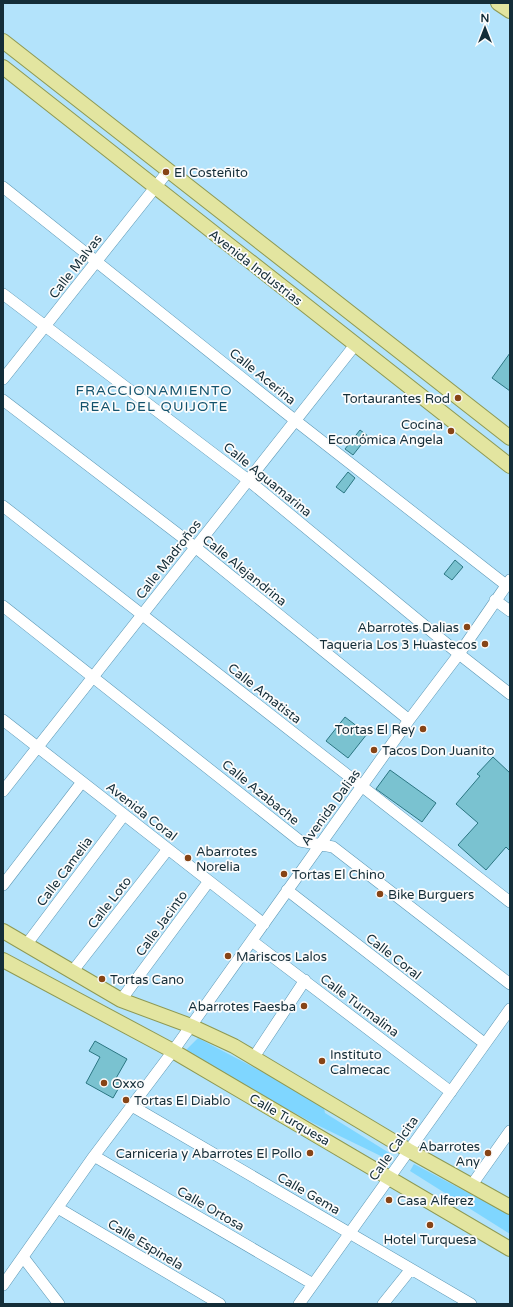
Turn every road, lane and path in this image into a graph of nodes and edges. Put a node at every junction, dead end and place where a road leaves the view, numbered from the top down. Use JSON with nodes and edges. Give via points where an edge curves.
{"nodes":[{"id":1,"x":498,"y":3,"type":"edge"},
{"id":2,"x":510,"y":12,"type":"edge"},
{"id":3,"x":3,"y":42,"type":"edge"},
{"id":4,"x":3,"y":66,"type":"edge"},
{"id":5,"x":168,"y":170,"type":"junction"},
{"id":6,"x":155,"y":186,"type":"junction"},
{"id":7,"x":3,"y":187,"type":"edge"},
{"id":8,"x":97,"y":261,"type":"junction"},
{"id":9,"x":3,"y":294,"type":"edge"},
{"id":10,"x":44,"y":326,"type":"junction"},
{"id":11,"x":355,"y":345,"type":"junction"},
{"id":12,"x":3,"y":379,"type":"edge"},
{"id":13,"x":3,"y":400,"type":"edge"},
{"id":14,"x":296,"y":421,"type":"junction"},
{"id":15,"x":510,"y":438,"type":"edge"},
{"id":16,"x":510,"y":466,"type":"edge"},
{"id":17,"x":248,"y":480,"type":"junction"},
{"id":18,"x":3,"y":506,"type":"edge"},
{"id":19,"x":195,"y":547,"type":"junction"},
{"id":20,"x":508,"y":582,"type":"edge"},
{"id":21,"x":495,"y":600,"type":"junction"},
{"id":22,"x":3,"y":606,"type":"edge"},
{"id":23,"x":510,"y":611,"type":"edge"},
{"id":24,"x":142,"y":614,"type":"junction"},
{"id":25,"x":459,"y":654,"type":"junction"},
{"id":26,"x":93,"y":677,"type":"junction"},
{"id":27,"x":510,"y":694,"type":"edge"},
{"id":28,"x":3,"y":720,"type":"edge"},
{"id":29,"x":409,"y":720,"type":"junction"},
{"id":30,"x":37,"y":747,"type":"junction"},
{"id":31,"x":82,"y":782,"type":"junction"},
{"id":32,"x":362,"y":787,"type":"junction"},
{"id":33,"x":3,"y":792,"type":"edge"},
{"id":34,"x":124,"y":815,"type":"junction"},
{"id":35,"x":321,"y":845,"type":"junction"},
{"id":36,"x":168,"y":849,"type":"junction"},
{"id":37,"x":209,"y":881,"type":"junction"},
{"id":38,"x":3,"y":885,"type":"edge"},
{"id":39,"x":287,"y":890,"type":"junction"},
{"id":40,"x":510,"y":902,"type":"edge"},
{"id":41,"x":264,"y":924,"type":"junction"},
{"id":42,"x":3,"y":932,"type":"edge"},
{"id":43,"x":252,"y":940,"type":"junction"},
{"id":44,"x":26,"y":945,"type":"junction"},
{"id":45,"x":3,"y":960,"type":"edge"},
{"id":46,"x":72,"y":972,"type":"junction"},
{"id":47,"x":304,"y":980,"type":"junction"},
{"id":48,"x":510,"y":984,"type":"edge"},
{"id":49,"x":122,"y":1000,"type":"junction"},
{"id":50,"x":510,"y":1009,"type":"edge"},
{"id":51,"x":191,"y":1026,"type":"junction"},
{"id":52,"x":484,"y":1043,"type":"junction"},
{"id":53,"x":173,"y":1051,"type":"junction"},
{"id":54,"x":254,"y":1057,"type":"junction"},
{"id":55,"x":450,"y":1092,"type":"junction"},
{"id":56,"x":132,"y":1106,"type":"junction"},
{"id":57,"x":510,"y":1131,"type":"edge"},
{"id":58,"x":408,"y":1150,"type":"junction"},
{"id":59,"x":94,"y":1156,"type":"junction"},
{"id":60,"x":389,"y":1177,"type":"junction"},
{"id":61,"x":471,"y":1186,"type":"junction"},
{"id":62,"x":58,"y":1208,"type":"junction"},
{"id":63,"x":510,"y":1208,"type":"edge"},
{"id":64,"x":349,"y":1233,"type":"junction"},
{"id":65,"x":510,"y":1249,"type":"edge"},
{"id":66,"x":23,"y":1257,"type":"junction"},
{"id":67,"x":411,"y":1269,"type":"junction"},
{"id":68,"x":3,"y":1284,"type":"edge"},
{"id":69,"x":313,"y":1284,"type":"junction"},
{"id":70,"x":467,"y":1303,"type":"edge"},
{"id":71,"x":59,"y":1304,"type":"edge"},
{"id":72,"x":220,"y":1304,"type":"edge"},
{"id":73,"x":299,"y":1304,"type":"edge"},
{"id":74,"x":384,"y":1304,"type":"edge"}],
"edges":[{"from":1,"to":2,"type":"main road"},
{"from":3,"to":5,"type":"main road","name":"Avenida Industrias"},
{"from":4,"to":6,"type":"main road","name":"Avenida Industrias"},
{"from":5,"to":6,"type":"street","name":"Calle Malvas"},
{"from":5,"to":15,"type":"main road","name":"Avenida Industrias"},
{"from":6,"to":8,"type":"street","name":"Calle Malvas"},
{"from":6,"to":11,"type":"main road","name":"Avenida Industrias"},
{"from":7,"to":8,"type":"street","name":"Calle Acerina"},
{"from":8,"to":10,"type":"street","name":"Calle Malvas"},
{"from":8,"to":14,"type":"street","name":"Calle Acerina"},
{"from":9,"to":10,"type":"street","name":"Calle Aguamarina"},
{"from":10,"to":12,"type":"street","name":"Calle Malvas"},
{"from":10,"to":17,"type":"street","name":"Calle Aguamarina"},
{"from":11,"to":14,"type":"street","name":"Calle Madroños"},
{"from":11,"to":16,"type":"main road","name":"Avenida Industrias"},
{"from":13,"to":19,"type":"street","name":"Calle Alejandrina"},
{"from":14,"to":17,"type":"street","name":"Calle Madroños"},
{"from":14,"to":20,"type":"street","name":"Calle Acerina"},
{"from":17,"to":19,"type":"street","name":"Calle Madroños"},
{"from":17,"to":25,"type":"street","name":"Calle Aguamarina"},
{"from":18,"to":24,"type":"street","name":"Calle Amatista"},
{"from":19,"to":24,"type":"street","name":"Calle Madroños"},
{"from":19,"to":29,"type":"street","name":"Calle Alejandrina"},
{"from":20,"to":21,"type":"street","name":"Avenida Dalias"},
{"from":21,"to":23,"type":"street"},
{"from":21,"to":25,"type":"street","name":"Avenida Dalias"},
{"from":22,"to":26,"type":"street","name":"Calle Azabache"},
{"from":24,"to":26,"type":"street","name":"Calle Madroños"},
{"from":24,"to":32,"type":"street","name":"Calle Amatista"},
{"from":25,"to":27,"type":"street","name":"Calle Aguamarina"},
{"from":25,"to":29,"type":"street","name":"Avenida Dalias"},
{"from":26,"to":30,"type":"street","name":"Calle Madroños"},
{"from":26,"to":35,"type":"street","name":"Calle Azabache","via":[[300,841]]},
{"from":28,"to":30,"type":"street","name":"Avenida Coral"},
{"from":29,"to":32,"type":"street","name":"Avenida Dalias"},
{"from":30,"to":31,"type":"street","name":"Avenida Coral"},
{"from":30,"to":33,"type":"street","name":"Calle Madroños"},
{"from":31,"to":34,"type":"street","name":"Avenida Coral"},
{"from":31,"to":38,"type":"street"},
{"from":32,"to":35,"type":"street","name":"Avenida Dalias"},
{"from":32,"to":40,"type":"street","name":"Calle Amatista"},
{"from":34,"to":36,"type":"street","name":"Avenida Coral"},
{"from":34,"to":44,"type":"street","name":"Calle Camelia"},
{"from":35,"to":39,"type":"street","name":"Avenida Dalias"},
{"from":35,"to":48,"type":"street","name":"Calle Azabache","via":[[333,847]]},
{"from":36,"to":37,"type":"street","name":"Avenida Coral"},
{"from":36,"to":46,"type":"street","name":"Calle Loto"},
{"from":37,"to":41,"type":"street","name":"Avenida Coral"},
{"from":37,"to":49,"type":"street","name":"Calle Jacinto"},
{"from":39,"to":41,"type":"street","name":"Avenida Dalias"},
{"from":39,"to":52,"type":"street","name":"Calle Coral"},
{"from":41,"to":43,"type":"street","name":"Avenida Dalias"},
{"from":42,"to":44,"type":"main road"},
{"from":43,"to":47,"type":"street","name":"Calle Turmalina"},
{"from":43,"to":51,"type":"street","name":"Avenida Dalias"},
{"from":44,"to":46,"type":"main road"},
{"from":45,"to":53,"type":"main road","name":"Calle Turquesa"},
{"from":46,"to":49,"type":"main road"},
{"from":47,"to":54,"type":"street"},
{"from":47,"to":55,"type":"street","name":"Calle Turmalina"},
{"from":49,"to":51,"type":"main road"},
{"from":50,"to":52,"type":"street","name":"Calle Calcita"},
{"from":51,"to":53,"type":"street","name":"Avenida Dalias"},
{"from":51,"to":54,"type":"main road"},
{"from":52,"to":55,"type":"street","name":"Calle Calcita"},
{"from":53,"to":56,"type":"street","name":"Avenida Dalias"},
{"from":53,"to":60,"type":"main road","name":"Calle Turquesa"},
{"from":54,"to":58,"type":"main road"},
{"from":55,"to":58,"type":"street","name":"Calle Calcita"},
{"from":56,"to":59,"type":"street","name":"Avenida Dalias"},
{"from":56,"to":64,"type":"street","name":"Calle Gema"},
{"from":57,"to":61,"type":"street"},
{"from":58,"to":60,"type":"street","name":"Calle Calcita"},
{"from":58,"to":61,"type":"main road"},
{"from":59,"to":62,"type":"street","name":"Avenida Dalias"},
{"from":59,"to":69,"type":"street","name":"Calle Ortosa"},
{"from":60,"to":64,"type":"street","name":"Calle Calcita"},
{"from":60,"to":65,"type":"main road","name":"Calle Turquesa"},
{"from":61,"to":63,"type":"main road"},
{"from":62,"to":66,"type":"street","name":"Avenida Dalias"},
{"from":62,"to":72,"type":"street","name":"Calle Espinela"},
{"from":64,"to":67,"type":"street","name":"Calle Gema"},
{"from":64,"to":69,"type":"street","name":"Calle Calcita"},
{"from":66,"to":68,"type":"street","name":"Avenida Dalias"},
{"from":66,"to":71,"type":"street"},
{"from":67,"to":70,"type":"street","name":"Calle Gema"},
{"from":67,"to":74,"type":"street"},
{"from":69,"to":73,"type":"street","name":"Calle Calcita"}]}
